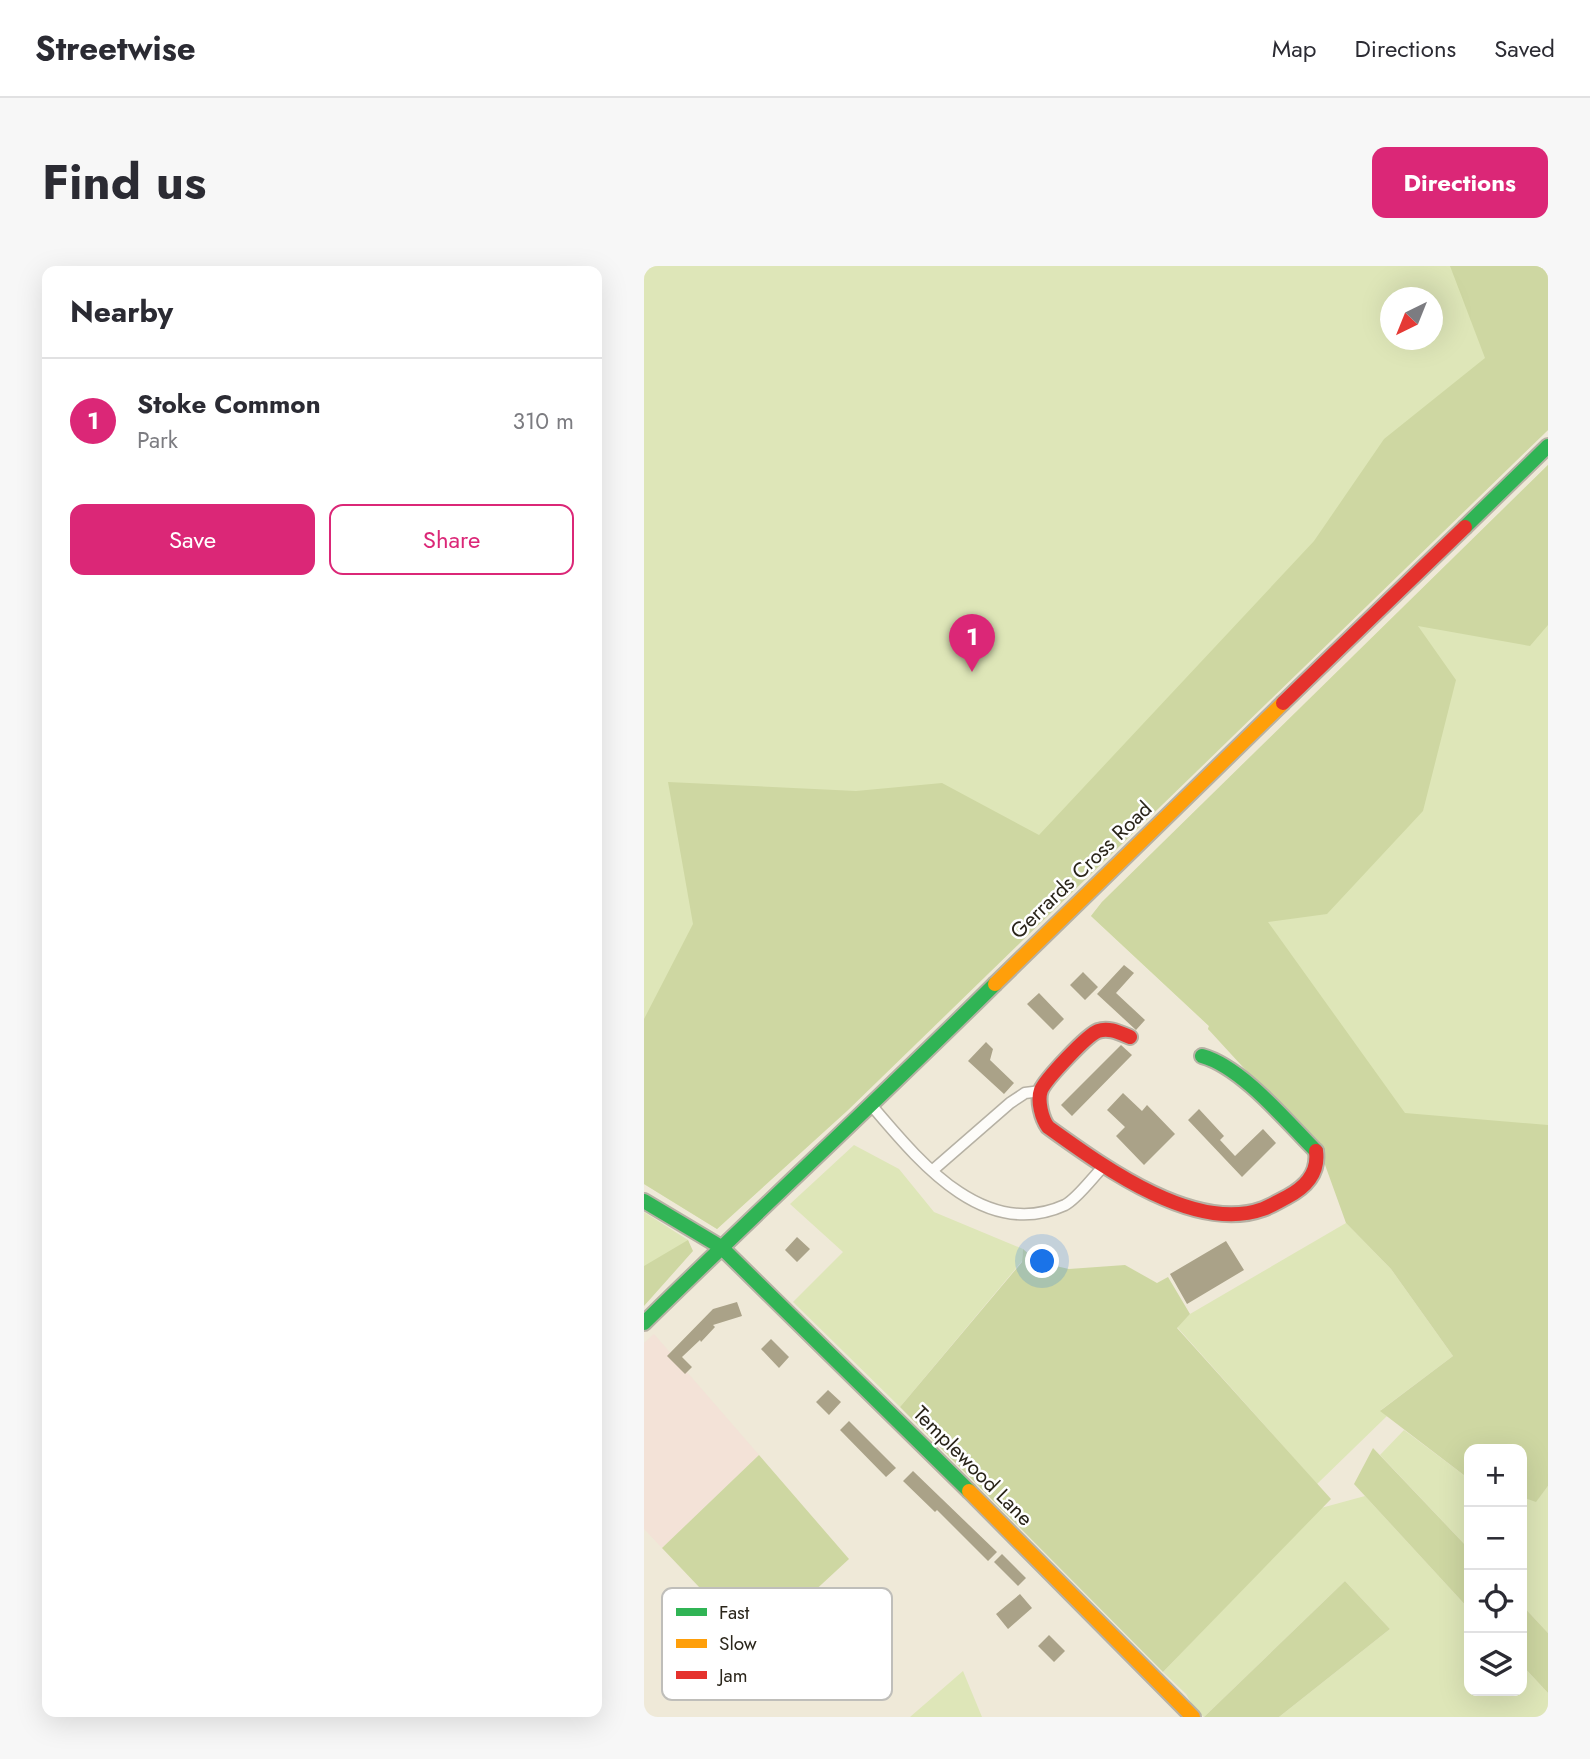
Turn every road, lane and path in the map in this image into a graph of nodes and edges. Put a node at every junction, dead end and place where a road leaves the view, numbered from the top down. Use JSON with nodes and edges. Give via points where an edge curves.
{"nodes":[{"id":1,"x":1548,"y":446,"type":"edge"},
{"id":2,"x":1130,"y":1037,"type":"dead end"},
{"id":3,"x":1202,"y":1056,"type":"dead end"},
{"id":4,"x":1041,"y":1091,"type":"junction"},
{"id":5,"x":872,"y":1106,"type":"junction"},
{"id":6,"x":1103,"y":1167,"type":"junction"},
{"id":7,"x":933,"y":1170,"type":"junction"},
{"id":8,"x":644,"y":1201,"type":"edge"},
{"id":9,"x":721,"y":1248,"type":"junction"},
{"id":10,"x":644,"y":1323,"type":"edge"},
{"id":11,"x":1193,"y":1717,"type":"edge"}],
"edges":[{"from":1,"to":5,"type":"street","name":"Gerrards Cross Road"},
{"from":2,"to":4,"type":"street","via":[[1111,1030],[1092,1033]]},
{"from":3,"to":6,"type":"street","via":[[1239,1075],[1309,1142],[1317,1152],[1318,1166],[1312,1179],[1265,1208],[1244,1214],[1214,1213],[1149,1191]]},
{"from":4,"to":6,"type":"street","via":[[1043,1122]]},
{"from":4,"to":7,"type":"street","via":[[1030,1091],[1010,1103]]},
{"from":5,"to":7,"type":"street"},
{"from":5,"to":9,"type":"street","name":"Gerrards Cross Road"},
{"from":6,"to":7,"type":"street","via":[[1068,1204],[1026,1216],[980,1206]]},
{"from":8,"to":9,"type":"street","name":"Templewood Lane"},
{"from":9,"to":10,"type":"street","name":"Gerrards Cross Road"},
{"from":9,"to":11,"type":"street","name":"Templewood Lane"}]}
